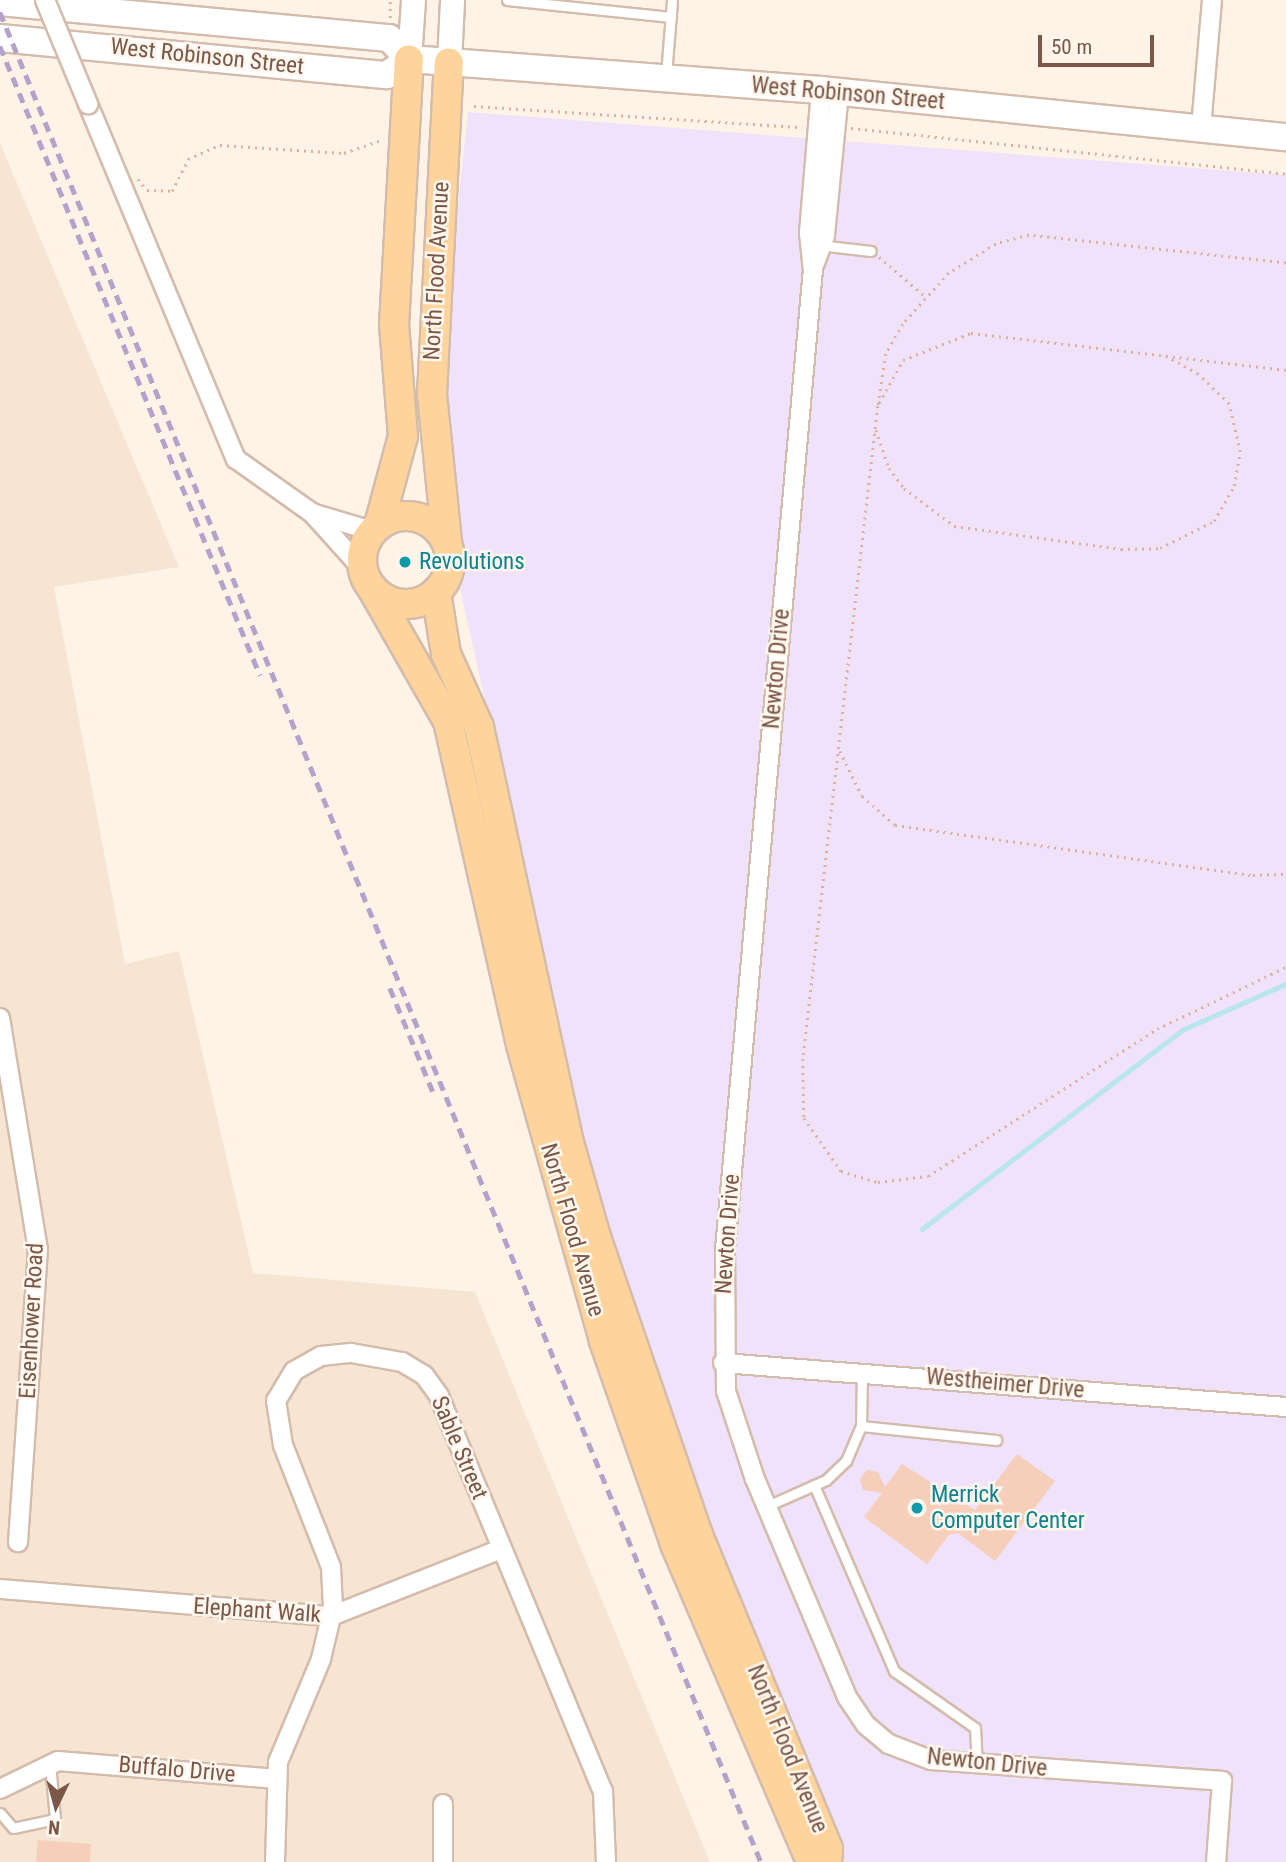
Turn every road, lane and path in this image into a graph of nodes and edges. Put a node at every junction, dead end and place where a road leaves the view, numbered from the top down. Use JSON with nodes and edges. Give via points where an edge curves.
{"nodes":[{"id":1,"x":45,"y":0,"type":"edge"},
{"id":2,"x":390,"y":0,"type":"edge"},
{"id":3,"x":413,"y":0,"type":"edge"},
{"id":4,"x":452,"y":0,"type":"edge"},
{"id":5,"x":507,"y":0,"type":"edge"},
{"id":6,"x":672,"y":0,"type":"edge"},
{"id":7,"x":1212,"y":0,"type":"edge"},
{"id":8,"x":0,"y":2,"type":"edge"},
{"id":9,"x":671,"y":17,"type":"junction"},
{"id":10,"x":390,"y":22,"type":"dead end"},
{"id":11,"x":0,"y":38,"type":"edge"},
{"id":12,"x":409,"y":59,"type":"junction"},
{"id":13,"x":449,"y":62,"type":"junction"},
{"id":14,"x":666,"y":82,"type":"junction"},
{"id":15,"x":830,"y":91,"type":"junction"},
{"id":16,"x":474,"y":106,"type":"dead end"},
{"id":17,"x":1201,"y":128,"type":"junction"},
{"id":18,"x":826,"y":129,"type":"junction"},
{"id":19,"x":386,"y":130,"type":"dead end"},
{"id":20,"x":1286,"y":137,"type":"edge"},
{"id":21,"x":134,"y":174,"type":"dead end"},
{"id":22,"x":1286,"y":174,"type":"edge"},
{"id":23,"x":816,"y":245,"type":"junction"},
{"id":24,"x":871,"y":251,"type":"joint"},
{"id":25,"x":1286,"y":263,"type":"edge"},
{"id":26,"x":926,"y":296,"type":"junction"},
{"id":27,"x":1166,"y":356,"type":"junction"},
{"id":28,"x":1286,"y":370,"type":"edge"},
{"id":29,"x":878,"y":406,"type":"junction"},
{"id":30,"x":875,"y":427,"type":"junction"},
{"id":31,"x":312,"y":513,"type":"junction"},
{"id":32,"x":375,"y":528,"type":"junction"},
{"id":33,"x":447,"y":542,"type":"junction"},
{"id":34,"x":365,"y":576,"type":"junction"},
{"id":35,"x":436,"y":592,"type":"junction"},
{"id":36,"x":840,"y":751,"type":"junction"},
{"id":37,"x":1286,"y":874,"type":"edge"},
{"id":38,"x":1286,"y":968,"type":"edge"},
{"id":39,"x":0,"y":1018,"type":"edge"},
{"id":40,"x":723,"y":1363,"type":"junction"},
{"id":41,"x":863,"y":1372,"type":"junction"},
{"id":42,"x":1286,"y":1407,"type":"edge"},
{"id":43,"x":861,"y":1426,"type":"junction"},
{"id":44,"x":996,"y":1440,"type":"dead end"},
{"id":45,"x":814,"y":1485,"type":"junction"},
{"id":46,"x":768,"y":1506,"type":"junction"},
{"id":47,"x":18,"y":1542,"type":"dead end"},
{"id":48,"x":501,"y":1549,"type":"junction"},
{"id":49,"x":0,"y":1589,"type":"edge"},
{"id":50,"x":331,"y":1616,"type":"junction"},
{"id":51,"x":50,"y":1763,"type":"junction"},
{"id":52,"x":977,"y":1764,"type":"junction"},
{"id":53,"x":276,"y":1779,"type":"junction"},
{"id":54,"x":0,"y":1789,"type":"edge"},
{"id":55,"x":443,"y":1804,"type":"dead end"},
{"id":56,"x":0,"y":1813,"type":"edge"},
{"id":57,"x":275,"y":1862,"type":"edge"},
{"id":58,"x":443,"y":1862,"type":"edge"},
{"id":59,"x":606,"y":1862,"type":"edge"},
{"id":60,"x":811,"y":1862,"type":"edge"},
{"id":61,"x":827,"y":1862,"type":"edge"},
{"id":62,"x":1216,"y":1862,"type":"edge"}],
"edges":[{"from":1,"to":31,"type":"street","bridge":true,"via":[[230,449],[262,483]]},
{"from":2,"to":10,"type":"path"},
{"from":3,"to":12,"type":"street","name":"North Flood Avenue"},
{"from":4,"to":13,"type":"street","name":"North Flood Avenue"},
{"from":5,"to":9,"type":"lane"},
{"from":6,"to":9,"type":"lane"},
{"from":7,"to":17,"type":"street"},
{"from":8,"to":12,"type":"main road","name":"West Robinson Street","via":[[388,38]]},
{"from":9,"to":14,"type":"lane"},
{"from":11,"to":12,"type":"main road","name":"West Robinson Street","via":[[387,75]]},
{"from":12,"to":13,"type":"main road","name":"West Robinson Street"},
{"from":12,"to":32,"type":"main road","name":"North Flood Avenue","via":[[394,325],[403,436]]},
{"from":13,"to":14,"type":"main road","name":"West Robinson Street"},
{"from":13,"to":33,"type":"main road","name":"North Flood Avenue","via":[[432,394]]},
{"from":14,"to":15,"type":"main road","name":"West Robinson Street"},
{"from":15,"to":17,"type":"main road","name":"West Robinson Street"},
{"from":15,"to":18,"type":"street","name":"Newton Drive"},
{"from":16,"to":18,"type":"path"},
{"from":17,"to":20,"type":"main road","name":"West Robinson Street"},
{"from":18,"to":22,"type":"path"},
{"from":18,"to":23,"type":"street","name":"Newton Drive"},
{"from":19,"to":21,"type":"path","via":[[384,139],[363,151],[202,148],[188,159],[178,186],[159,194]]},
{"from":23,"to":24,"type":"lane"},
{"from":23,"to":40,"type":"street","name":"Newton Drive","via":[[726,1243]]},
{"from":24,"to":26,"type":"path"},
{"from":25,"to":26,"type":"path","via":[[1041,234],[996,244]]},
{"from":26,"to":29,"type":"path","via":[[887,354]]},
{"from":27,"to":28,"type":"path"},
{"from":27,"to":29,"type":"path","via":[[971,332],[951,336],[903,360]]},
{"from":27,"to":30,"type":"path","via":[[1198,374],[1229,404],[1240,452],[1234,486],[1214,521],[1160,548],[1121,549],[954,526],[904,488],[881,451]]},
{"from":29,"to":30,"type":"path"},
{"from":30,"to":36,"type":"path"},
{"from":31,"to":32,"type":"street"},
{"from":31,"to":34,"type":"street"},
{"from":32,"to":33,"type":"main road","via":[[411,515],[439,529]]},
{"from":32,"to":34,"type":"main road"},
{"from":33,"to":35,"type":"main road","via":[[449,573]]},
{"from":34,"to":35,"type":"main road","via":[[402,604]]},
{"from":34,"to":60,"type":"main road","name":"North Flood Avenue","via":[[448,721],[521,1045],[604,1341],[675,1544]]},
{"from":35,"to":61,"type":"main road","name":"North Flood Avenue","via":[[446,654],[479,727],[568,1139],[596,1237],[698,1535],[828,1849]]},
{"from":36,"to":37,"type":"path","via":[[862,796],[895,825],[1253,875]]},
{"from":36,"to":38,"type":"path","via":[[800,1105],[817,1145],[841,1171],[878,1182],[942,1172],[1157,1029]]},
{"from":39,"to":47,"type":"street","name":"Eisenhower Road","via":[[38,1249]]},
{"from":40,"to":41,"type":"street","name":"Westheimer Drive"},
{"from":40,"to":46,"type":"street","name":"Newton Drive","via":[[732,1415]]},
{"from":41,"to":42,"type":"street","name":"Westheimer Drive"},
{"from":41,"to":43,"type":"lane"},
{"from":43,"to":44,"type":"lane"},
{"from":43,"to":45,"type":"lane","via":[[846,1461]]},
{"from":45,"to":46,"type":"lane"},
{"from":45,"to":52,"type":"lane","via":[[894,1671],[975,1728]]},
{"from":46,"to":52,"type":"street","name":"Newton Drive","via":[[846,1697],[866,1725],[916,1756]]},
{"from":48,"to":50,"type":"street","name":"Elephant Walk"},
{"from":48,"to":50,"type":"street","name":"Sable Street","via":[[439,1396],[424,1375],[389,1358],[321,1356],[286,1378],[276,1413],[331,1567]]},
{"from":48,"to":59,"type":"street","name":"Sable Street","via":[[603,1791]]},
{"from":49,"to":50,"type":"street","name":"Elephant Walk"},
{"from":50,"to":53,"type":"street","name":"Sable Street"},
{"from":51,"to":53,"type":"street","name":"Buffalo Drive"},
{"from":51,"to":54,"type":"street"},
{"from":51,"to":56,"type":"lane","via":[[55,1819],[13,1828]]},
{"from":52,"to":62,"type":"street","name":"Newton Drive","via":[[1222,1781]]},
{"from":53,"to":57,"type":"street","name":"Sable Street"},
{"from":55,"to":58,"type":"street"}]}
